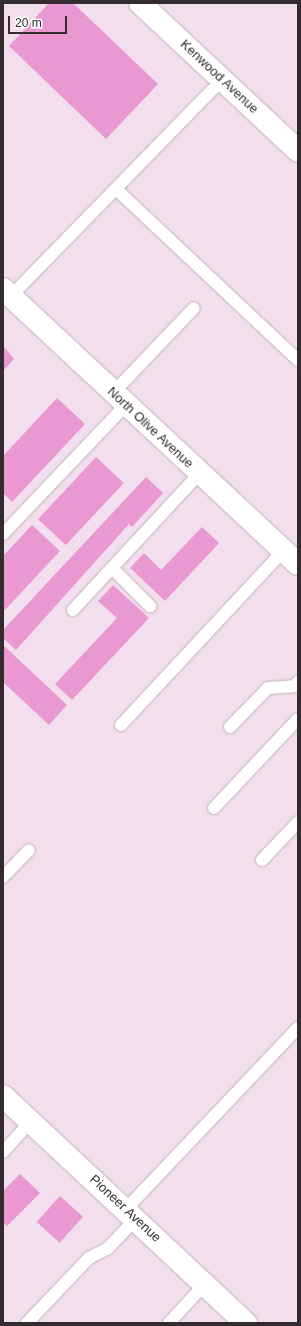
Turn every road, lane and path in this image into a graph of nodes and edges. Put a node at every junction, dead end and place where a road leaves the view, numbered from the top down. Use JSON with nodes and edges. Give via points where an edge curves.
{"nodes":[{"id":1,"x":140,"y":3,"type":"edge"},
{"id":2,"x":222,"y":80,"type":"junction"},
{"id":3,"x":298,"y":151,"type":"edge"},
{"id":4,"x":117,"y":190,"type":"junction"},
{"id":5,"x":7,"y":293,"type":"edge"},
{"id":6,"x":194,"y":308,"type":"dead end"},
{"id":7,"x":298,"y":360,"type":"edge"},
{"id":8,"x":119,"y":399,"type":"junction"},
{"id":9,"x":199,"y":474,"type":"junction"},
{"id":10,"x":3,"y":534,"type":"edge"},
{"id":11,"x":290,"y":558,"type":"edge"},
{"id":12,"x":112,"y":568,"type":"junction"},
{"id":13,"x":150,"y":606,"type":"dead end"},
{"id":14,"x":73,"y":610,"type":"dead end"},
{"id":15,"x":298,"y":682,"type":"edge"},
{"id":16,"x":298,"y":720,"type":"edge"},
{"id":17,"x":121,"y":725,"type":"dead end"},
{"id":18,"x":230,"y":728,"type":"dead end"},
{"id":19,"x":214,"y":808,"type":"dead end"},
{"id":20,"x":298,"y":822,"type":"edge"},
{"id":21,"x":29,"y":850,"type":"dead end"},
{"id":22,"x":262,"y":860,"type":"dead end"},
{"id":23,"x":3,"y":877,"type":"edge"},
{"id":24,"x":298,"y":1028,"type":"edge"},
{"id":25,"x":3,"y":1096,"type":"edge"},
{"id":26,"x":30,"y":1121,"type":"junction"},
{"id":27,"x":3,"y":1152,"type":"edge"},
{"id":28,"x":131,"y":1215,"type":"junction"},
{"id":29,"x":205,"y":1284,"type":"junction"},
{"id":30,"x":27,"y":1323,"type":"edge"},
{"id":31,"x":168,"y":1323,"type":"edge"},
{"id":32,"x":246,"y":1323,"type":"edge"}],
"edges":[{"from":1,"to":2,"type":"street","name":"Kenwood Avenue"},
{"from":2,"to":3,"type":"street","name":"Kenwood Avenue"},
{"from":2,"to":4,"type":"lane"},
{"from":4,"to":5,"type":"lane","via":[[92,210]]},
{"from":4,"to":7,"type":"lane"},
{"from":5,"to":8,"type":"street","name":"North Olive Avenue"},
{"from":6,"to":8,"type":"lane"},
{"from":8,"to":9,"type":"street","name":"North Olive Avenue"},
{"from":8,"to":10,"type":"lane"},
{"from":9,"to":11,"type":"street","name":"North Olive Avenue"},
{"from":9,"to":12,"type":"lane"},
{"from":11,"to":17,"type":"lane"},
{"from":12,"to":13,"type":"lane"},
{"from":12,"to":14,"type":"lane"},
{"from":15,"to":18,"type":"lane","via":[[294,686],[268,688]]},
{"from":16,"to":19,"type":"lane"},
{"from":20,"to":22,"type":"lane"},
{"from":21,"to":23,"type":"lane"},
{"from":24,"to":28,"type":"lane"},
{"from":25,"to":26,"type":"street","name":"Pioneer Avenue"},
{"from":26,"to":27,"type":"lane"},
{"from":26,"to":28,"type":"street","name":"Pioneer Avenue"},
{"from":28,"to":29,"type":"street","name":"Pioneer Avenue"},
{"from":28,"to":30,"type":"lane","via":[[107,1249],[89,1258]]},
{"from":29,"to":31,"type":"lane"},
{"from":29,"to":32,"type":"street","name":"Pioneer Avenue"}]}
